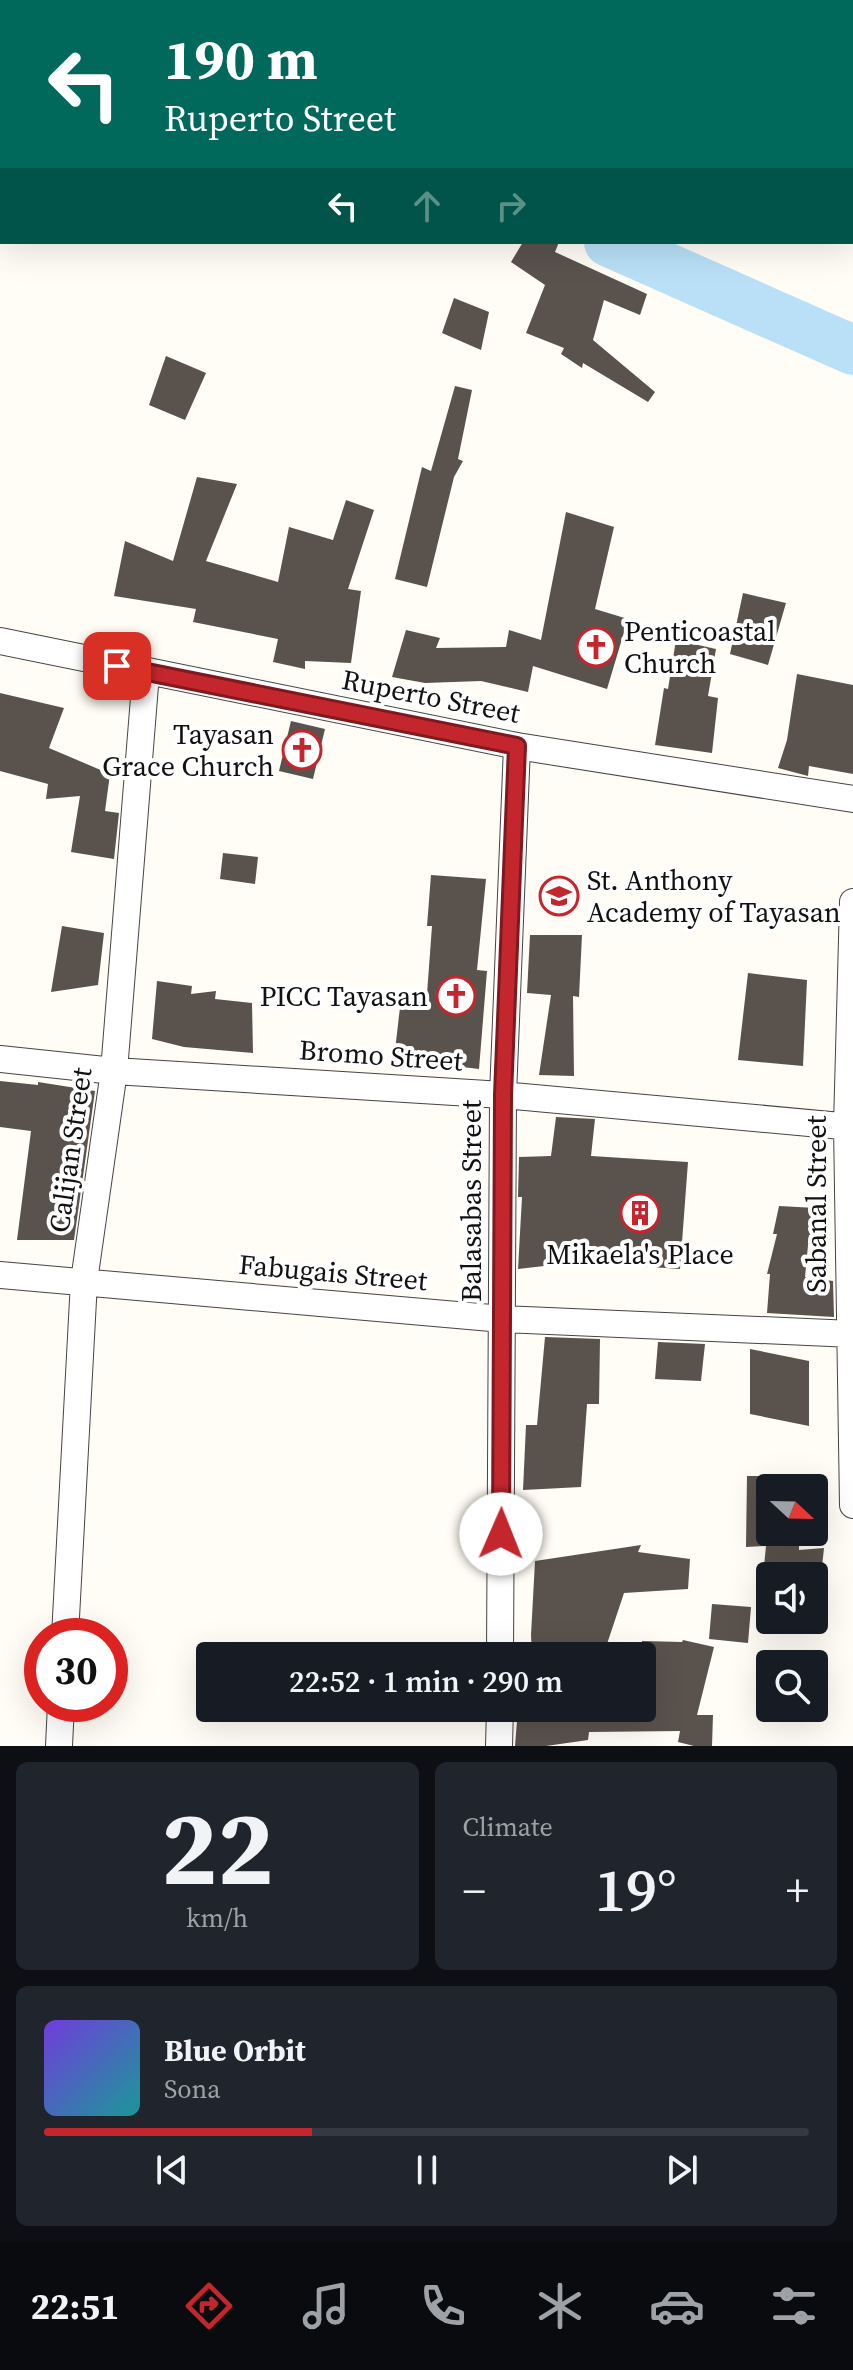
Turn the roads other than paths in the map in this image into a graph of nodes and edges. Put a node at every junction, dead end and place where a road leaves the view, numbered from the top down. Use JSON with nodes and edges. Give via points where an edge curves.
{"nodes":[{"id":1,"x":0,"y":641,"type":"edge"},
{"id":2,"x":146,"y":673,"type":"junction"},
{"id":3,"x":517,"y":746,"type":"junction"},
{"id":4,"x":853,"y":799,"type":"edge"},
{"id":5,"x":853,"y":902,"type":"edge"},
{"id":6,"x":0,"y":1059,"type":"edge"},
{"id":7,"x":114,"y":1071,"type":"junction"},
{"id":8,"x":503,"y":1095,"type":"junction"},
{"id":9,"x":850,"y":1126,"type":"edge"},
{"id":10,"x":0,"y":1275,"type":"edge"},
{"id":11,"x":84,"y":1281,"type":"junction"},
{"id":12,"x":503,"y":1319,"type":"junction"},
{"id":13,"x":851,"y":1334,"type":"edge"},
{"id":14,"x":853,"y":1505,"type":"edge"},
{"id":15,"x":66,"y":1618,"type":"edge"},
{"id":16,"x":500,"y":1642,"type":"edge"},
{"id":17,"x":60,"y":1722,"type":"edge"},
{"id":18,"x":500,"y":1722,"type":"edge"},
{"id":19,"x":59,"y":1746,"type":"edge"},
{"id":20,"x":499,"y":1746,"type":"edge"}],
"edges":[{"from":1,"to":2,"type":"street","name":"Ruperto Street"},
{"from":2,"to":3,"type":"street","name":"Ruperto Street"},
{"from":2,"to":7,"type":"street","name":"Calijan Street"},
{"from":3,"to":4,"type":"street","name":"Ruperto Street"},
{"from":3,"to":8,"type":"street","name":"Balasabas Street"},
{"from":5,"to":9,"type":"street","name":"Sabanal Street"},
{"from":6,"to":7,"type":"street","name":"Bromo Street"},
{"from":7,"to":8,"type":"street","name":"Bromo Street"},
{"from":7,"to":11,"type":"street","name":"Calijan Street"},
{"from":8,"to":9,"type":"street","name":"Bromo Street"},
{"from":8,"to":12,"type":"street","name":"Balasabas Street"},
{"from":9,"to":13,"type":"street","name":"Sabanal Street"},
{"from":10,"to":11,"type":"street","name":"Fabugais Street"},
{"from":11,"to":12,"type":"street","name":"Fabugais Street"},
{"from":11,"to":15,"type":"street","name":"Calijan Street"},
{"from":12,"to":13,"type":"street","name":"Fabugais Street"},
{"from":12,"to":16,"type":"street","name":"Balasabas Street"},
{"from":13,"to":14,"type":"street","name":"Sabanal Street"},
{"from":17,"to":19,"type":"street"},
{"from":18,"to":20,"type":"street"}]}
